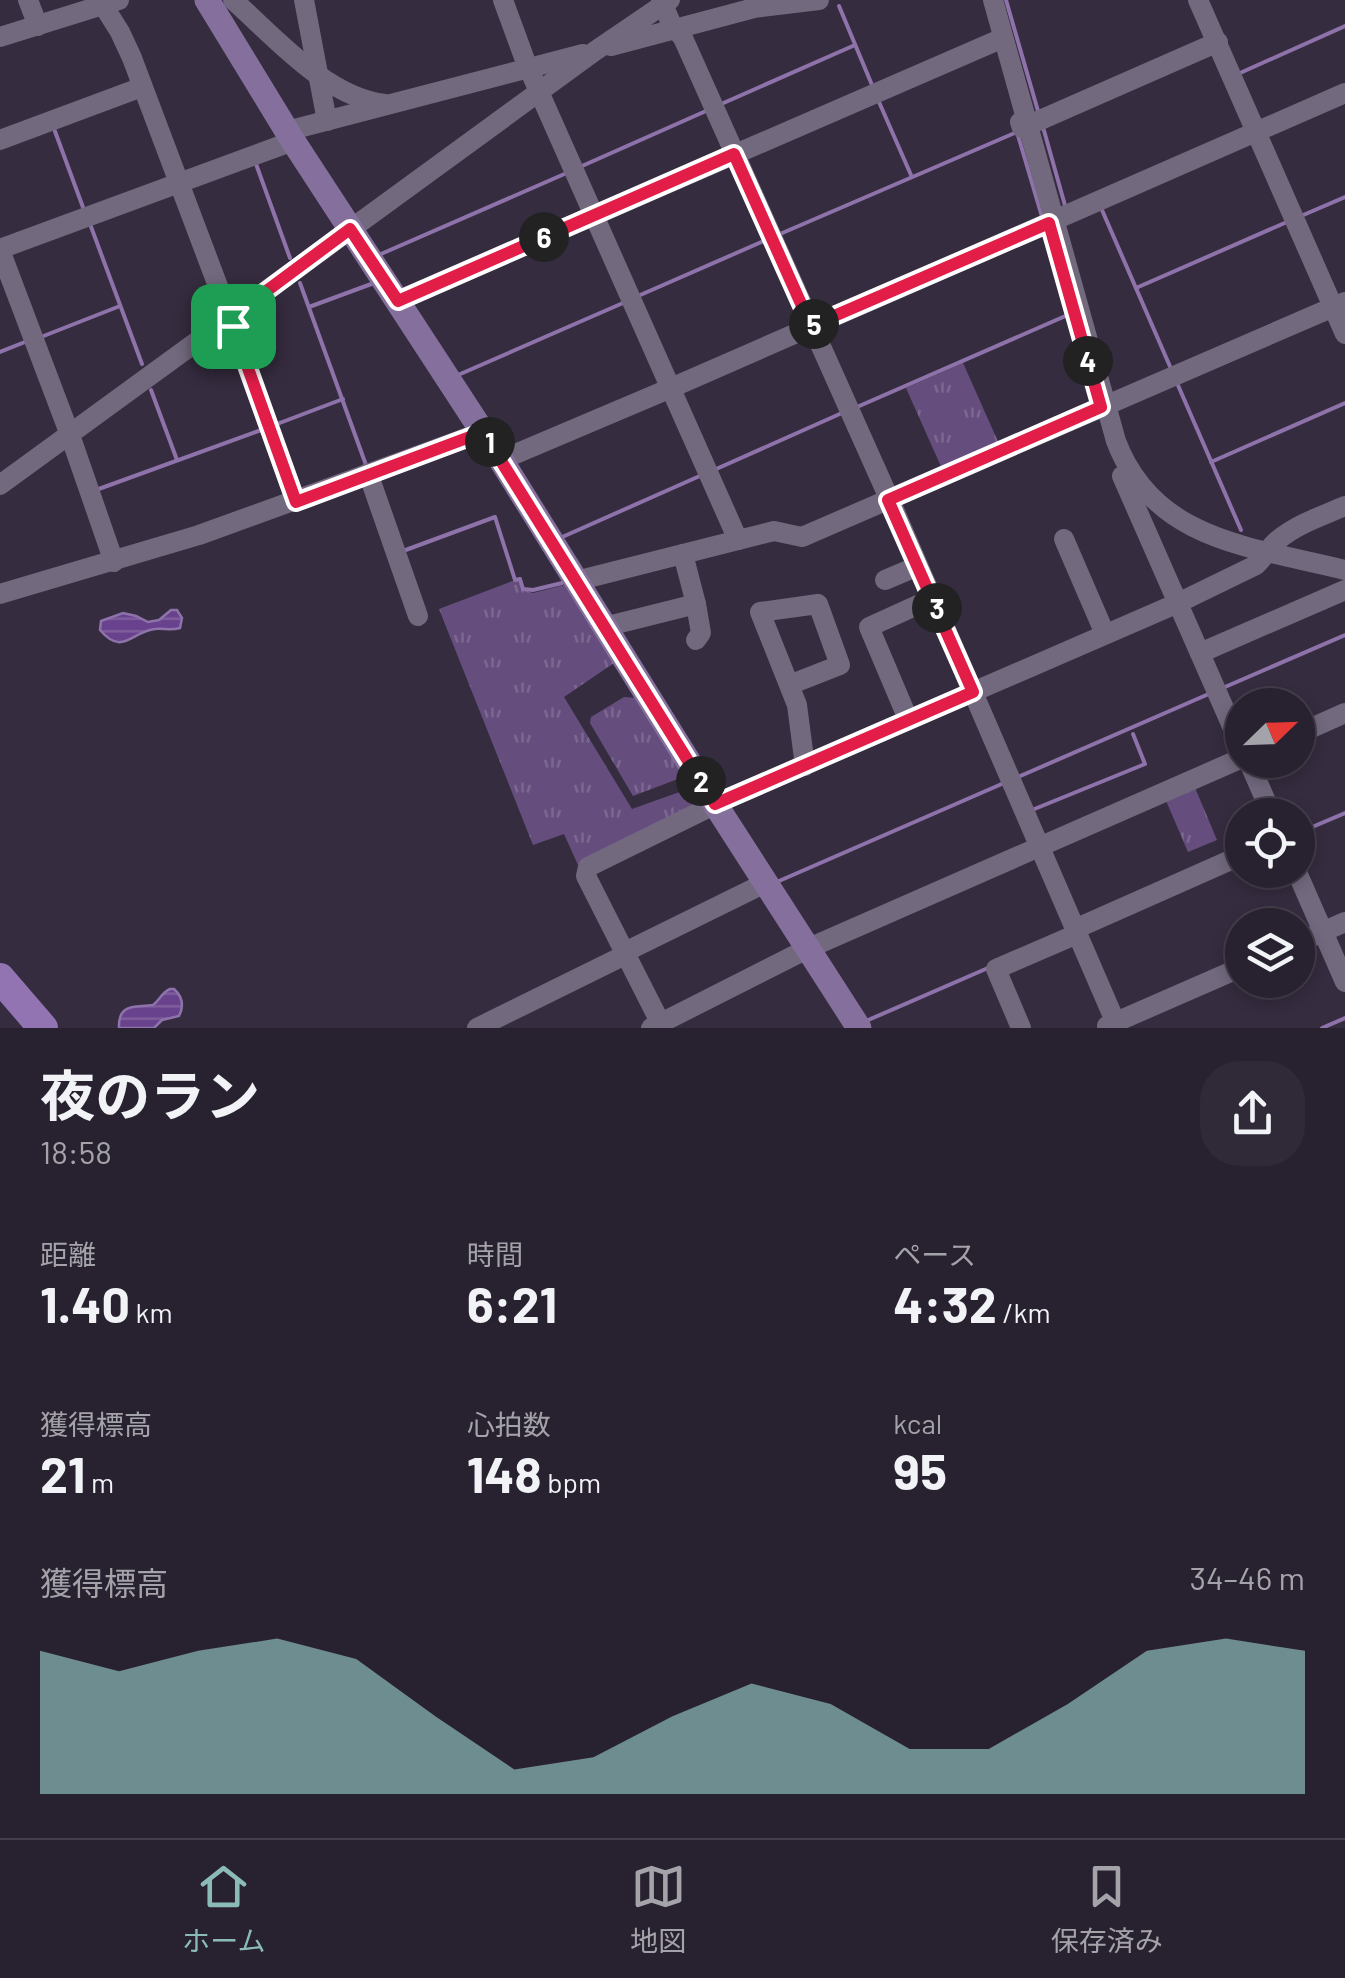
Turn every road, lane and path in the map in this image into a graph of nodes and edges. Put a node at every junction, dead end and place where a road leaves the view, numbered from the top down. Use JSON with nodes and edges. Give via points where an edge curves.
{"nodes":[{"id":1,"x":28,"y":0,"type":"edge"},
{"id":2,"x":207,"y":0,"type":"edge"},
{"id":3,"x":233,"y":0,"type":"edge"},
{"id":4,"x":304,"y":0,"type":"edge"},
{"id":5,"x":503,"y":0,"type":"edge"},
{"id":6,"x":819,"y":0,"type":"edge"},
{"id":7,"x":984,"y":0,"type":"edge"},
{"id":8,"x":993,"y":0,"type":"edge"},
{"id":9,"x":1198,"y":0,"type":"edge"},
{"id":10,"x":111,"y":2,"type":"edge"},
{"id":11,"x":665,"y":2,"type":"edge"},
{"id":12,"x":782,"y":2,"type":"edge"},
{"id":13,"x":38,"y":26,"type":"junction"},
{"id":14,"x":677,"y":29,"type":"junction"},
{"id":15,"x":0,"y":37,"type":"edge"},
{"id":16,"x":996,"y":41,"type":"junction"},
{"id":17,"x":1218,"y":42,"type":"junction"},
{"id":18,"x":594,"y":51,"type":"junction"},
{"id":19,"x":530,"y":68,"type":"junction"},
{"id":20,"x":318,"y":75,"type":"junction"},
{"id":21,"x":142,"y":86,"type":"junction"},
{"id":22,"x":540,"y":92,"type":"junction"},
{"id":23,"x":1345,"y":93,"type":"edge"},
{"id":24,"x":386,"y":104,"type":"junction"},
{"id":25,"x":327,"y":121,"type":"junction"},
{"id":26,"x":1025,"y":127,"type":"junction"},
{"id":27,"x":1258,"y":132,"type":"junction"},
{"id":28,"x":290,"y":136,"type":"junction"},
{"id":29,"x":0,"y":140,"type":"edge"},
{"id":30,"x":734,"y":154,"type":"junction"},
{"id":31,"x":177,"y":182,"type":"junction"},
{"id":32,"x":594,"y":215,"type":"junction"},
{"id":33,"x":1052,"y":221,"type":"junction"},
{"id":34,"x":350,"y":229,"type":"junction"},
{"id":35,"x":0,"y":249,"type":"edge"},
{"id":36,"x":398,"y":301,"type":"junction"},
{"id":37,"x":1339,"y":304,"type":"edge"},
{"id":38,"x":230,"y":318,"type":"junction"},
{"id":39,"x":811,"y":326,"type":"junction"},
{"id":40,"x":1345,"y":334,"type":"edge"},
{"id":41,"x":671,"y":388,"type":"junction"},
{"id":42,"x":1104,"y":406,"type":"junction"},
{"id":43,"x":483,"y":432,"type":"junction"},
{"id":44,"x":70,"y":435,"type":"junction"},
{"id":45,"x":501,"y":460,"type":"junction"},
{"id":46,"x":368,"y":473,"type":"junction"},
{"id":47,"x":0,"y":485,"type":"edge"},
{"id":48,"x":888,"y":500,"type":"junction"},
{"id":49,"x":296,"y":502,"type":"junction"},
{"id":50,"x":1345,"y":506,"type":"edge"},
{"id":51,"x":1064,"y":539,"type":"dead end"},
{"id":52,"x":738,"y":540,"type":"junction"},
{"id":53,"x":1268,"y":552,"type":"junction"},
{"id":54,"x":683,"y":554,"type":"junction"},
{"id":55,"x":114,"y":562,"type":"junction"},
{"id":56,"x":918,"y":566,"type":"junction"},
{"id":57,"x":1345,"y":570,"type":"edge"},
{"id":58,"x":885,"y":580,"type":"dead end"},
{"id":59,"x":576,"y":581,"type":"junction"},
{"id":60,"x":1345,"y":590,"type":"edge"},
{"id":61,"x":0,"y":594,"type":"edge"},
{"id":62,"x":933,"y":598,"type":"junction"},
{"id":63,"x":1178,"y":603,"type":"junction"},
{"id":64,"x":696,"y":604,"type":"junction"},
{"id":65,"x":418,"y":616,"type":"dead end"},
{"id":66,"x":604,"y":627,"type":"junction"},
{"id":67,"x":1105,"y":634,"type":"junction"},
{"id":68,"x":696,"y":640,"type":"dead end"},
{"id":69,"x":1200,"y":653,"type":"junction"},
{"id":70,"x":788,"y":684,"type":"junction"},
{"id":71,"x":973,"y":692,"type":"junction"},
{"id":72,"x":1225,"y":710,"type":"edge"},
{"id":73,"x":1345,"y":713,"type":"edge"},
{"id":74,"x":908,"y":719,"type":"junction"},
{"id":75,"x":1315,"y":726,"type":"edge"},
{"id":76,"x":805,"y":766,"type":"junction"},
{"id":77,"x":1225,"y":768,"type":"edge"},
{"id":78,"x":715,"y":804,"type":"junction"},
{"id":79,"x":1040,"y":848,"type":"junction"},
{"id":80,"x":1225,"y":863,"type":"edge"},
{"id":81,"x":765,"y":883,"type":"junction"},
{"id":82,"x":1304,"y":888,"type":"edge"},
{"id":83,"x":1345,"y":922,"type":"edge"},
{"id":84,"x":1076,"y":932,"type":"junction"},
{"id":85,"x":1323,"y":932,"type":"junction"},
{"id":86,"x":1315,"y":936,"type":"edge"},
{"id":87,"x":809,"y":948,"type":"junction"},
{"id":88,"x":626,"y":953,"type":"junction"},
{"id":89,"x":1225,"y":975,"type":"edge"},
{"id":90,"x":0,"y":978,"type":"edge"},
{"id":91,"x":1345,"y":982,"type":"edge"},
{"id":92,"x":0,"y":1005,"type":"edge"},
{"id":93,"x":659,"y":1026,"type":"edge"},
{"id":94,"x":1112,"y":1026,"type":"edge"},
{"id":95,"x":20,"y":1028,"type":"edge"},
{"id":96,"x":42,"y":1028,"type":"edge"},
{"id":97,"x":476,"y":1028,"type":"edge"},
{"id":98,"x":859,"y":1028,"type":"edge"},
{"id":99,"x":1022,"y":1028,"type":"edge"}],
"edges":[{"from":1,"to":13,"type":"street"},
{"from":2,"to":28,"type":"main road"},
{"from":3,"to":20,"type":"street"},
{"from":4,"to":20,"type":"street"},
{"from":5,"to":19,"type":"street"},
{"from":6,"to":12,"type":"street"},
{"from":7,"to":16,"type":"street"},
{"from":8,"to":26,"type":"street"},
{"from":9,"to":17,"type":"street"},
{"from":10,"to":13,"type":"street"},
{"from":10,"to":21,"type":"street"},
{"from":11,"to":14,"type":"street"},
{"from":11,"to":18,"type":"street"},
{"from":12,"to":14,"type":"street"},
{"from":13,"to":15,"type":"street"},
{"from":14,"to":18,"type":"street"},
{"from":14,"to":30,"type":"street"},
{"from":16,"to":26,"type":"street"},
{"from":16,"to":30,"type":"street"},
{"from":17,"to":26,"type":"street"},
{"from":17,"to":27,"type":"street"},
{"from":18,"to":19,"type":"street"},
{"from":18,"to":22,"type":"street"},
{"from":19,"to":22,"type":"street"},
{"from":19,"to":24,"type":"street"},
{"from":20,"to":24,"type":"street","via":[[336,89]]},
{"from":20,"to":25,"type":"street"},
{"from":21,"to":29,"type":"street"},
{"from":21,"to":31,"type":"street"},
{"from":22,"to":32,"type":"street"},
{"from":22,"to":34,"type":"street"},
{"from":23,"to":27,"type":"street"},
{"from":24,"to":25,"type":"street"},
{"from":25,"to":28,"type":"street"},
{"from":26,"to":33,"type":"street"},
{"from":27,"to":33,"type":"street"},
{"from":27,"to":37,"type":"street"},
{"from":28,"to":31,"type":"street"},
{"from":28,"to":34,"type":"main road"},
{"from":30,"to":32,"type":"street"},
{"from":30,"to":39,"type":"street"},
{"from":31,"to":35,"type":"street"},
{"from":31,"to":38,"type":"street"},
{"from":32,"to":36,"type":"street"},
{"from":32,"to":41,"type":"street"},
{"from":33,"to":39,"type":"street"},
{"from":33,"to":42,"type":"street"},
{"from":34,"to":36,"type":"main road"},
{"from":34,"to":38,"type":"street"},
{"from":35,"to":44,"type":"street"},
{"from":36,"to":43,"type":"main road"},
{"from":37,"to":40,"type":"street"},
{"from":37,"to":42,"type":"street"},
{"from":38,"to":44,"type":"street"},
{"from":38,"to":49,"type":"street"},
{"from":39,"to":41,"type":"street"},
{"from":39,"to":48,"type":"street"},
{"from":41,"to":45,"type":"street"},
{"from":41,"to":52,"type":"street"},
{"from":42,"to":48,"type":"street"},
{"from":42,"to":53,"type":"street","via":[[1123,460],[1157,504],[1198,531]]},
{"from":42,"to":63,"type":"street","via":[[1120,470]]},
{"from":43,"to":45,"type":"main road"},
{"from":43,"to":46,"type":"street"},
{"from":44,"to":47,"type":"street"},
{"from":44,"to":55,"type":"street"},
{"from":45,"to":59,"type":"main road"},
{"from":46,"to":49,"type":"street"},
{"from":46,"to":65,"type":"street"},
{"from":48,"to":52,"type":"street","via":[[802,537],[780,531]]},
{"from":48,"to":56,"type":"street"},
{"from":49,"to":55,"type":"street"},
{"from":50,"to":53,"type":"street","via":[[1290,530]]},
{"from":51,"to":67,"type":"street"},
{"from":52,"to":54,"type":"street"},
{"from":53,"to":57,"type":"street"},
{"from":53,"to":63,"type":"street"},
{"from":54,"to":59,"type":"street"},
{"from":54,"to":64,"type":"street"},
{"from":55,"to":61,"type":"street"},
{"from":56,"to":58,"type":"street"},
{"from":56,"to":62,"type":"street"},
{"from":59,"to":66,"type":"main road"},
{"from":60,"to":69,"type":"street"},
{"from":62,"to":71,"type":"street"},
{"from":62,"to":74,"type":"street","via":[[869,627]]},
{"from":63,"to":67,"type":"street"},
{"from":63,"to":69,"type":"street"},
{"from":64,"to":66,"type":"street"},
{"from":64,"to":68,"type":"street"},
{"from":66,"to":78,"type":"main road"},
{"from":67,"to":71,"type":"street"},
{"from":69,"to":72,"type":"street"},
{"from":70,"to":70,"type":"street","via":[[840,665],[818,604],[760,612]]},
{"from":70,"to":76,"type":"street"},
{"from":71,"to":74,"type":"street"},
{"from":71,"to":79,"type":"street"},
{"from":73,"to":75,"type":"street"},
{"from":74,"to":76,"type":"street"},
{"from":76,"to":78,"type":"street"},
{"from":77,"to":79,"type":"street"},
{"from":78,"to":81,"type":"main road"},
{"from":78,"to":88,"type":"street","via":[[588,867],[586,876]]},
{"from":79,"to":84,"type":"street"},
{"from":79,"to":87,"type":"street"},
{"from":80,"to":84,"type":"street"},
{"from":81,"to":87,"type":"main road"},
{"from":81,"to":88,"type":"street"},
{"from":82,"to":85,"type":"street"},
{"from":83,"to":85,"type":"street"},
{"from":84,"to":94,"type":"street"},
{"from":84,"to":99,"type":"street","via":[[996,969]]},
{"from":85,"to":86,"type":"street"},
{"from":85,"to":91,"type":"street"},
{"from":87,"to":93,"type":"street"},
{"from":87,"to":98,"type":"main road"},
{"from":88,"to":93,"type":"street"},
{"from":88,"to":97,"type":"street"},
{"from":89,"to":94,"type":"street"},
{"from":90,"to":96,"type":"highway"},
{"from":92,"to":95,"type":"highway"}]}
